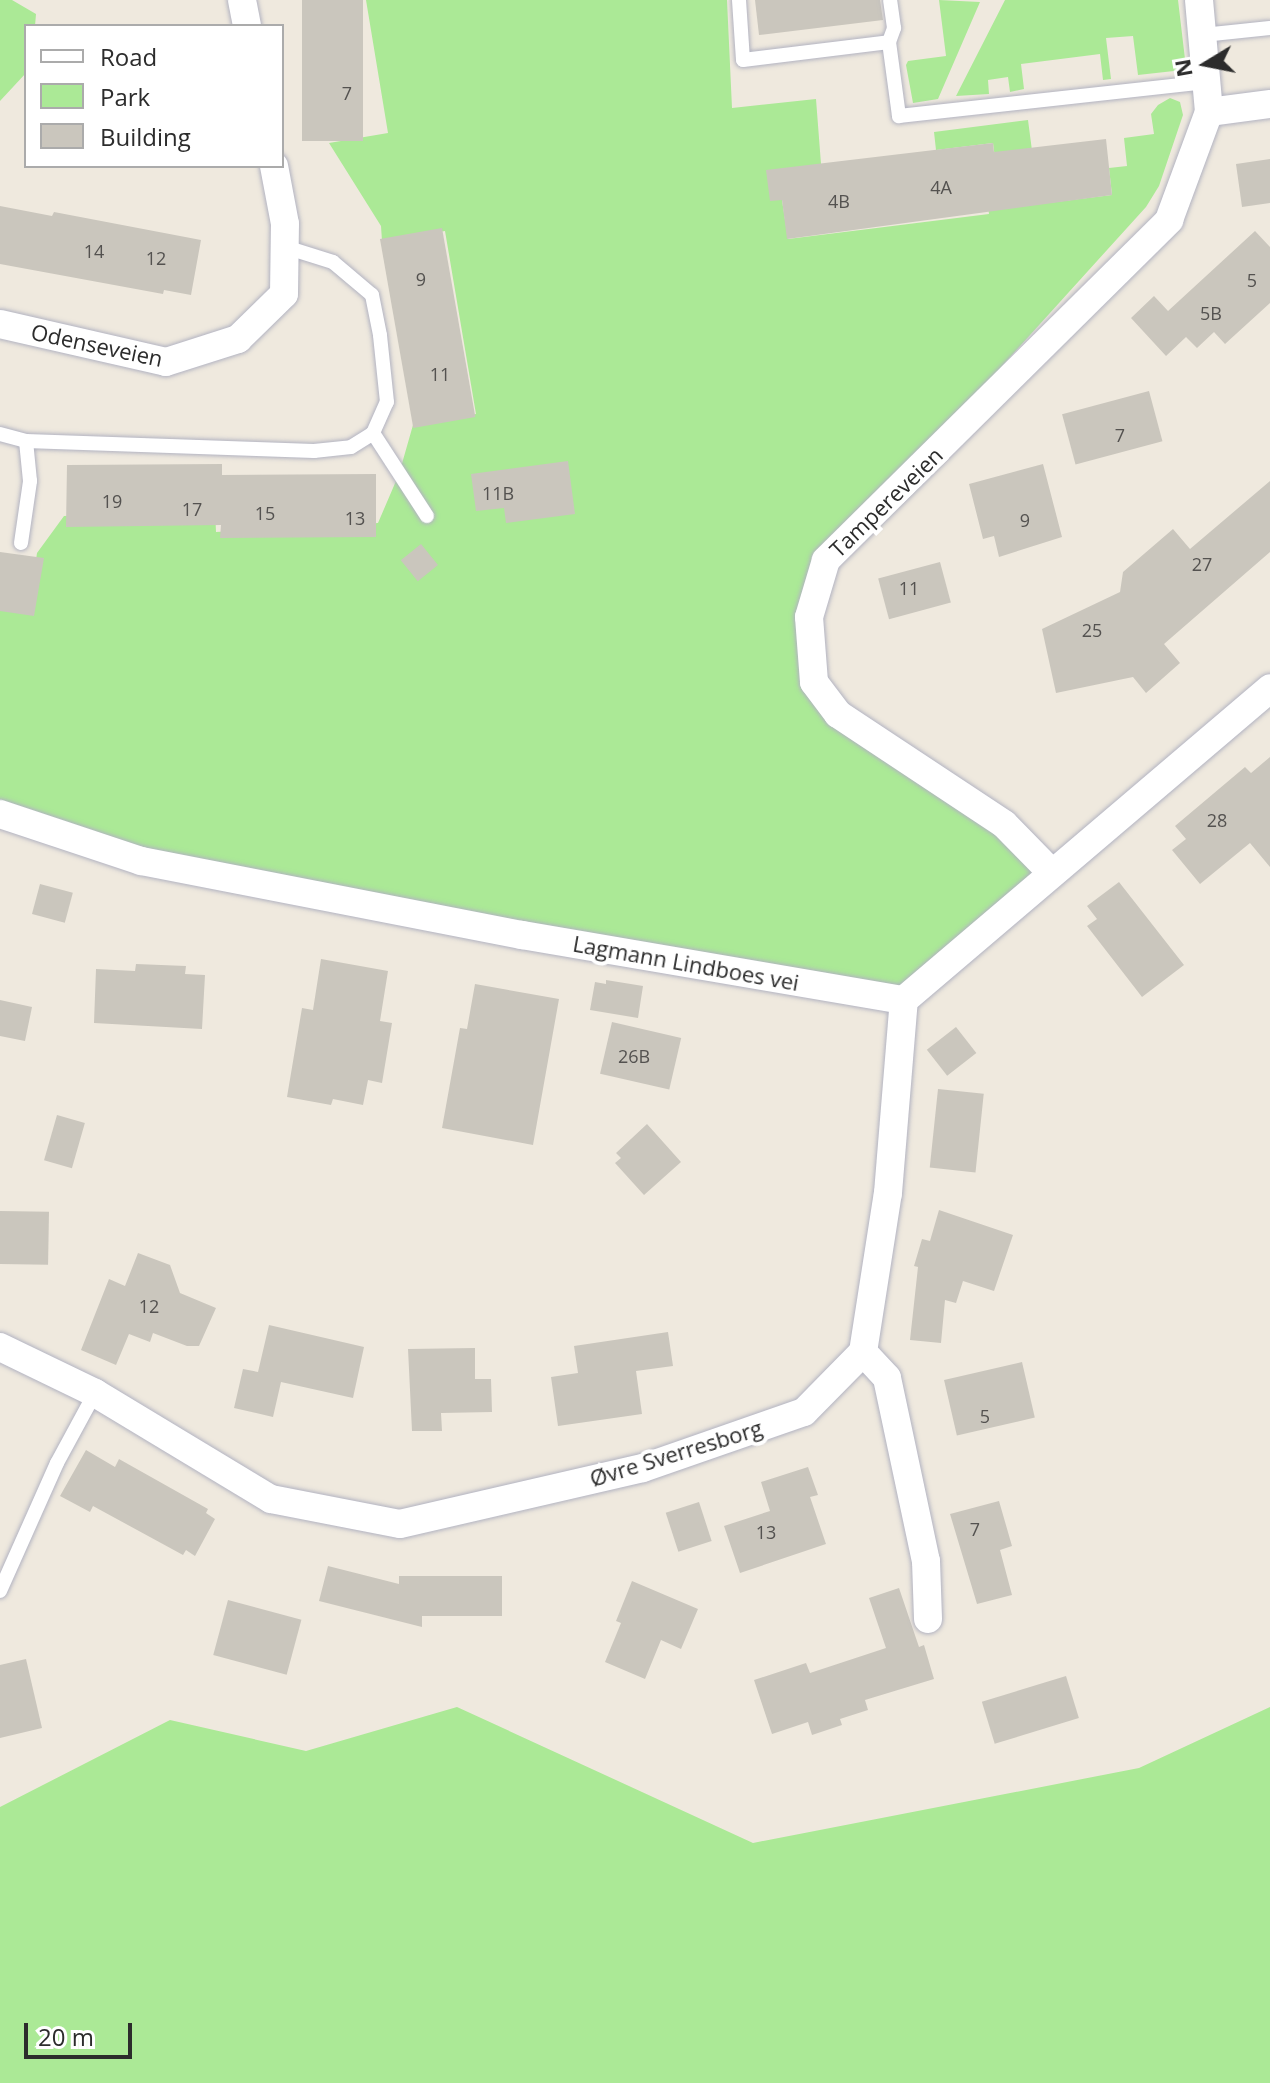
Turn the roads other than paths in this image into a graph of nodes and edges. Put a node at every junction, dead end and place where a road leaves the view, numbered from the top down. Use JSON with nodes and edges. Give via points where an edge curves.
{"nodes":[{"id":1,"x":242,"y":0,"type":"edge"},
{"id":2,"x":739,"y":0,"type":"edge"},
{"id":3,"x":890,"y":0,"type":"edge"},
{"id":4,"x":1199,"y":0,"type":"edge"},
{"id":5,"x":247,"y":24,"type":"edge"},
{"id":6,"x":1270,"y":28,"type":"edge"},
{"id":7,"x":1203,"y":35,"type":"junction"},
{"id":8,"x":889,"y":42,"type":"junction"},
{"id":9,"x":1208,"y":82,"type":"junction"},
{"id":10,"x":1270,"y":104,"type":"edge"},
{"id":11,"x":1209,"y":112,"type":"junction"},
{"id":12,"x":274,"y":168,"type":"edge"},
{"id":13,"x":285,"y":247,"type":"junction"},
{"id":14,"x":0,"y":324,"type":"edge"},
{"id":15,"x":373,"y":433,"type":"junction"},
{"id":16,"x":0,"y":434,"type":"edge"},
{"id":17,"x":26,"y":441,"type":"junction"},
{"id":18,"x":427,"y":516,"type":"dead end"},
{"id":19,"x":21,"y":543,"type":"dead end"},
{"id":20,"x":1270,"y":688,"type":"edge"},
{"id":21,"x":0,"y":814,"type":"edge"},
{"id":22,"x":1051,"y":872,"type":"junction"},
{"id":23,"x":904,"y":1000,"type":"junction"},
{"id":24,"x":0,"y":1347,"type":"edge"},
{"id":25,"x":863,"y":1352,"type":"junction"},
{"id":26,"x":95,"y":1393,"type":"junction"},
{"id":27,"x":0,"y":1591,"type":"edge"},
{"id":28,"x":928,"y":1619,"type":"dead end"}],
"edges":[{"from":1,"to":5,"type":"street"},
{"from":2,"to":8,"type":"lane","via":[[743,60]]},
{"from":3,"to":8,"type":"lane","via":[[894,28]]},
{"from":4,"to":7,"type":"street","name":"Tampereveien"},
{"from":6,"to":7,"type":"lane"},
{"from":7,"to":9,"type":"street","name":"Tampereveien"},
{"from":8,"to":9,"type":"lane","via":[[899,116]]},
{"from":9,"to":11,"type":"street","name":"Tampereveien"},
{"from":10,"to":11,"type":"street"},
{"from":11,"to":22,"type":"street","name":"Tampereveien","via":[[1169,220],[826,560],[809,617],[814,682],[838,714],[1004,824]]},
{"from":12,"to":13,"type":"street","name":"Odenseveien"},
{"from":13,"to":14,"type":"street","name":"Odenseveien","via":[[284,294],[238,339],[166,362]]},
{"from":13,"to":15,"type":"lane","via":[[333,262],[372,295],[387,402]]},
{"from":15,"to":17,"type":"lane","via":[[351,447],[314,451]]},
{"from":15,"to":18,"type":"lane"},
{"from":16,"to":17,"type":"lane"},
{"from":17,"to":19,"type":"lane","via":[[30,481]]},
{"from":20,"to":22,"type":"street"},
{"from":21,"to":23,"type":"street","name":"Lagmann Lindboes vei","via":[[141,861],[522,935]]},
{"from":22,"to":23,"type":"street"},
{"from":23,"to":25,"type":"street","via":[[888,1193]]},
{"from":24,"to":26,"type":"street","name":"Øvre Sverresborg"},
{"from":25,"to":26,"type":"street","name":"Øvre Sverresborg","via":[[804,1412],[643,1468],[400,1524],[271,1499]]},
{"from":25,"to":28,"type":"street","via":[[887,1378],[926,1561]]},
{"from":26,"to":27,"type":"lane","via":[[63,1449]]}]}
